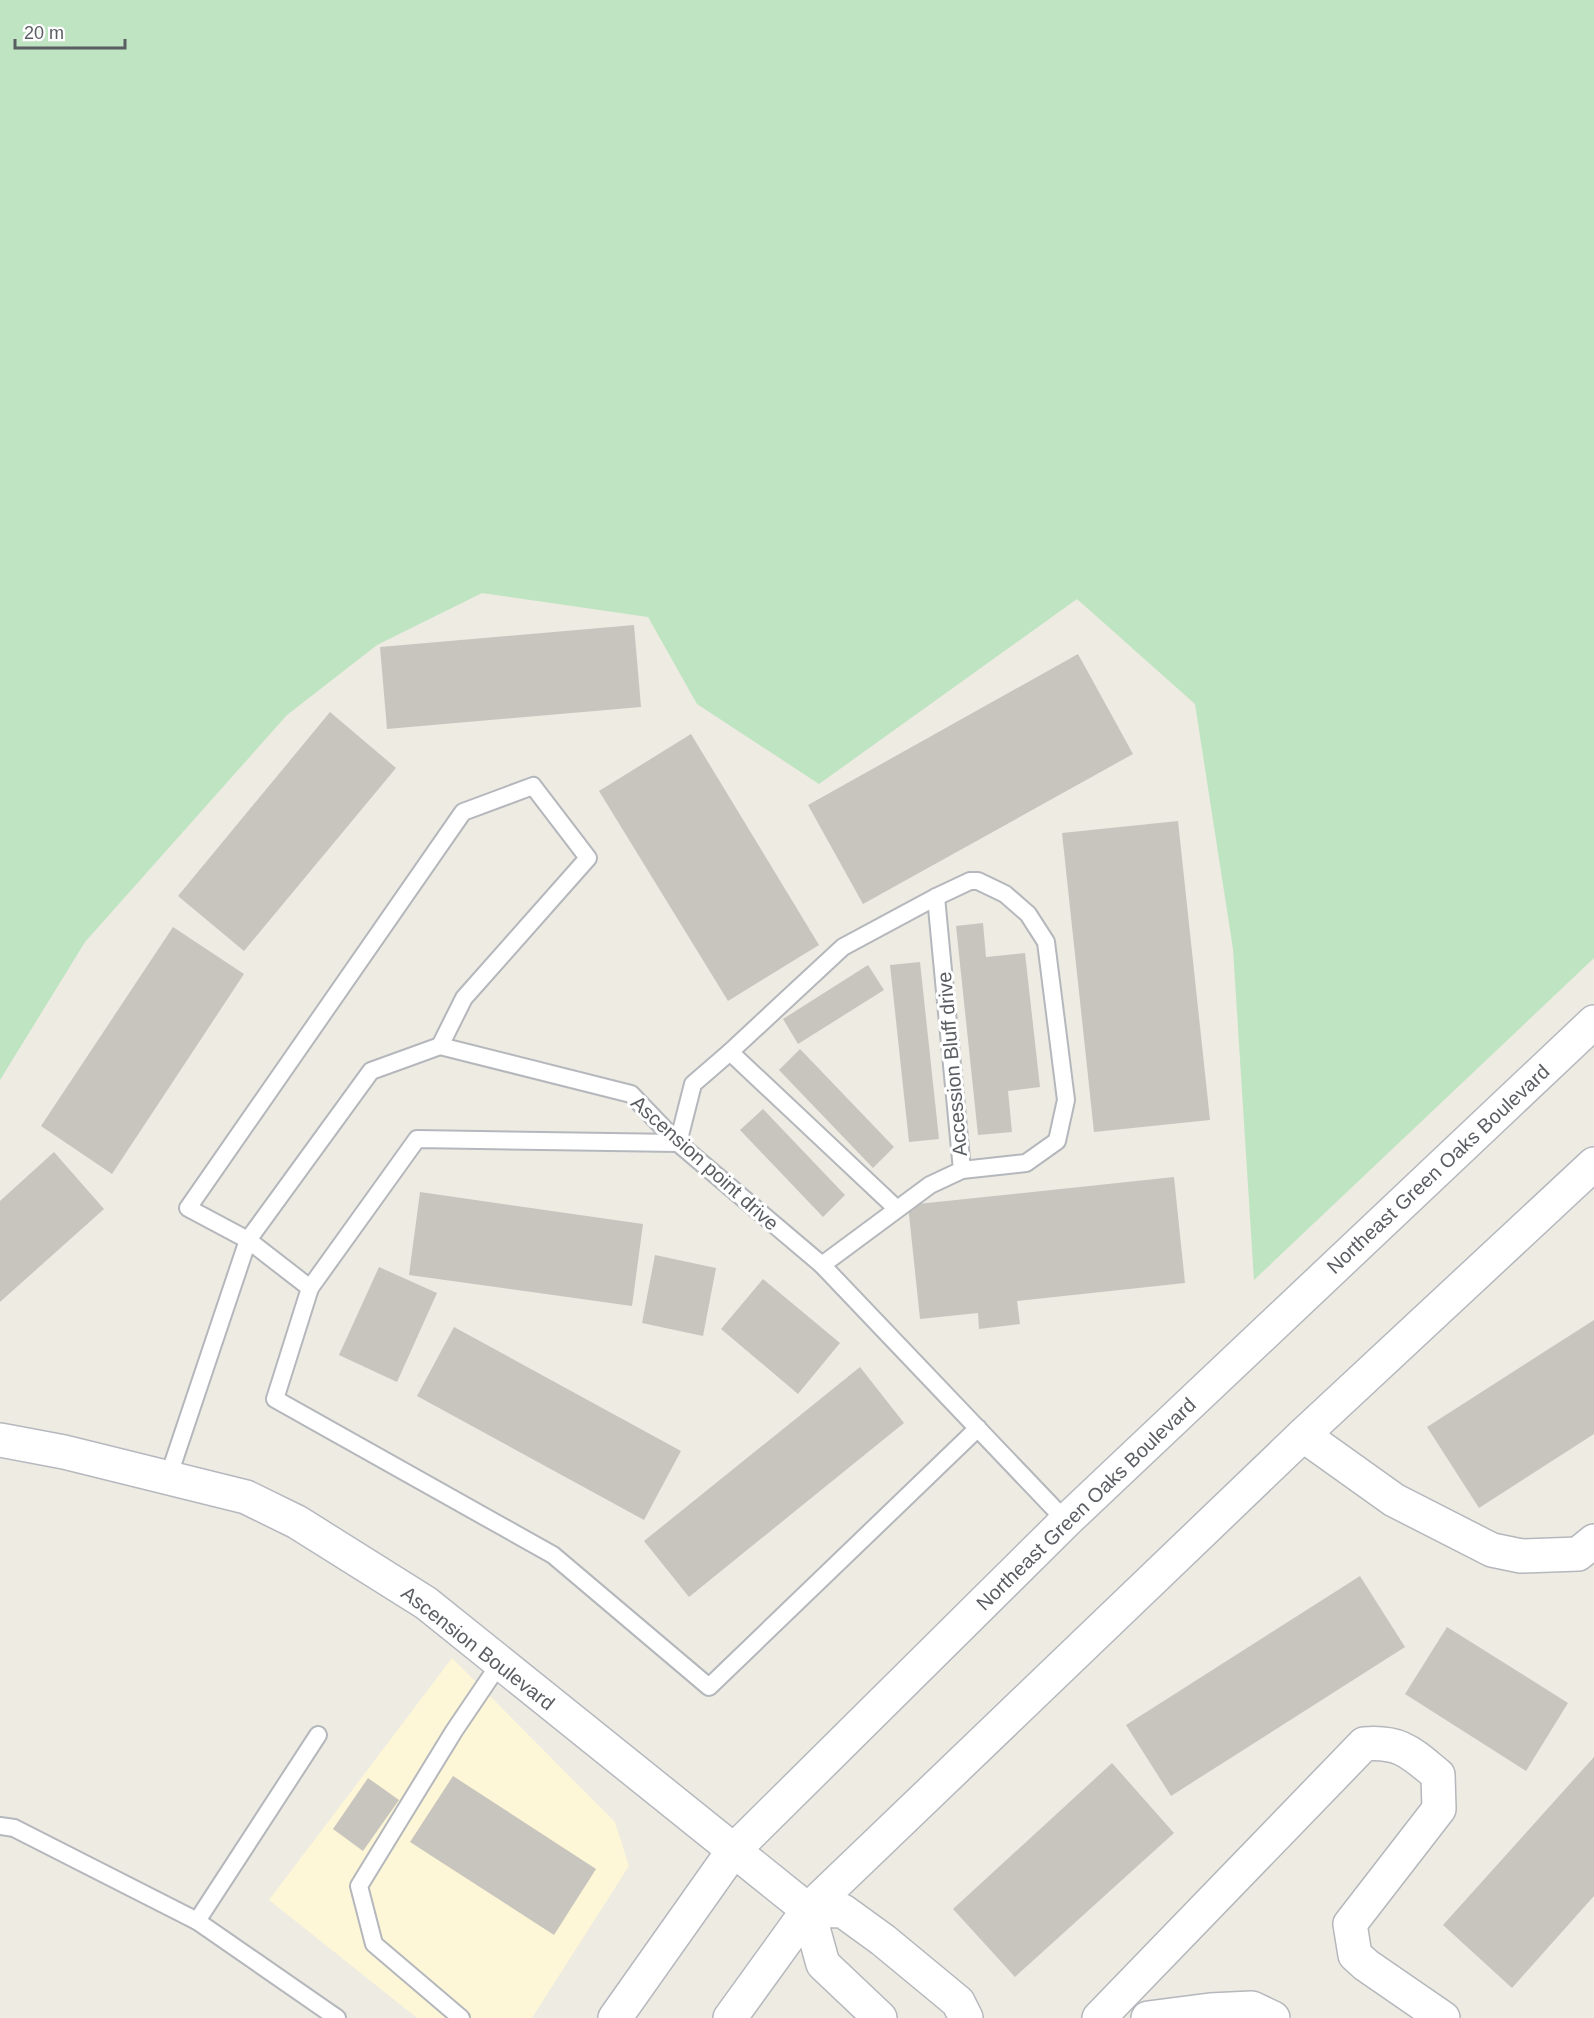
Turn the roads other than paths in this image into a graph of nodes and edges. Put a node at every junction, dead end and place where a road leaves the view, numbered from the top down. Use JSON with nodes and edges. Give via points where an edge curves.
{"nodes":[{"id":1,"x":936,"y":897,"type":"junction"},
{"id":2,"x":1594,"y":1022,"type":"edge"},
{"id":3,"x":440,"y":1046,"type":"junction"},
{"id":4,"x":730,"y":1052,"type":"junction"},
{"id":5,"x":678,"y":1143,"type":"junction"},
{"id":6,"x":1594,"y":1164,"type":"edge"},
{"id":7,"x":962,"y":1170,"type":"junction"},
{"id":8,"x":897,"y":1209,"type":"junction"},
{"id":9,"x":248,"y":1240,"type":"junction"},
{"id":10,"x":822,"y":1265,"type":"junction"},
{"id":11,"x":310,"y":1288,"type":"junction"},
{"id":12,"x":978,"y":1428,"type":"junction"},
{"id":13,"x":1303,"y":1435,"type":"junction"},
{"id":14,"x":0,"y":1440,"type":"edge"},
{"id":15,"x":168,"y":1478,"type":"junction"},
{"id":16,"x":1066,"y":1521,"type":"junction"},
{"id":17,"x":1589,"y":1555,"type":"edge"},
{"id":18,"x":500,"y":1663,"type":"junction"},
{"id":19,"x":318,"y":1735,"type":"dead end"},
{"id":20,"x":0,"y":1826,"type":"edge"},
{"id":21,"x":733,"y":1851,"type":"junction"},
{"id":22,"x":808,"y":1910,"type":"junction"},
{"id":23,"x":197,"y":1921,"type":"junction"},
{"id":24,"x":337,"y":2018,"type":"edge"},
{"id":25,"x":461,"y":2018,"type":"edge"},
{"id":26,"x":615,"y":2018,"type":"edge"},
{"id":27,"x":730,"y":2018,"type":"edge"},
{"id":28,"x":880,"y":2018,"type":"edge"},
{"id":29,"x":966,"y":2018,"type":"edge"},
{"id":30,"x":1099,"y":2018,"type":"edge"},
{"id":31,"x":1148,"y":2018,"type":"edge"},
{"id":32,"x":1273,"y":2018,"type":"edge"},
{"id":33,"x":1443,"y":2018,"type":"edge"}],
"edges":[{"from":1,"to":4,"type":"lane","via":[[843,947]]},
{"from":1,"to":7,"type":"lane","name":"Accession Bluff drive"},
{"from":1,"to":7,"type":"lane","via":[[978,881],[1005,894],[1028,915],[1046,942],[1066,1100],[1057,1141],[1026,1163]]},
{"from":2,"to":16,"type":"main road","name":"Northeast Green Oaks Boulevard"},
{"from":3,"to":5,"type":"lane","name":"Ascension point drive","via":[[631,1094]]},
{"from":3,"to":9,"type":"lane","via":[[371,1071]]},
{"from":3,"to":9,"type":"lane","via":[[464,998],[588,858],[533,786],[463,812],[188,1208]]},
{"from":4,"to":5,"type":"lane","via":[[693,1084]]},
{"from":4,"to":8,"type":"lane"},
{"from":5,"to":10,"type":"lane","name":"Ascension point drive"},
{"from":5,"to":11,"type":"lane","via":[[417,1139]]},
{"from":6,"to":13,"type":"main road"},
{"from":7,"to":8,"type":"lane","name":"Accession Bluff drive","via":[[930,1185]]},
{"from":8,"to":10,"type":"lane","name":"Accession Bluff drive"},
{"from":9,"to":11,"type":"lane"},
{"from":9,"to":15,"type":"lane"},
{"from":10,"to":12,"type":"lane","name":"Ascension point drive"},
{"from":11,"to":12,"type":"lane","via":[[276,1400],[553,1555],[709,1687]]},
{"from":12,"to":16,"type":"lane","name":"Ascension point drive"},
{"from":13,"to":17,"type":"main road","via":[[1394,1500],[1492,1550],[1521,1556]]},
{"from":13,"to":22,"type":"main road"},
{"from":14,"to":15,"type":"main road","name":"Ascension Boulevard"},
{"from":15,"to":18,"type":"main road","name":"Ascension Boulevard","via":[[246,1497],[297,1522],[426,1603]]},
{"from":16,"to":21,"type":"main road","name":"Northeast Green Oaks Boulevard"},
{"from":18,"to":21,"type":"main road","name":"Ascension Boulevard"},
{"from":18,"to":25,"type":"lane","via":[[359,1886],[374,1944]]},
{"from":19,"to":23,"type":"lane"},
{"from":20,"to":23,"type":"lane","via":[[14,1828]]},
{"from":21,"to":22,"type":"main road","name":"Ascension Boulevard"},
{"from":21,"to":26,"type":"main road","name":"Northeast Green Oaks Boulevard"},
{"from":22,"to":27,"type":"main road"},
{"from":22,"to":28,"type":"main road","via":[[824,1964]]},
{"from":22,"to":29,"type":"main road","via":[[843,1911],[958,2001]]},
{"from":23,"to":24,"type":"lane"},
{"from":30,"to":33,"type":"main road","via":[[1364,1744],[1380,1743],[1407,1750],[1438,1775],[1439,1809],[1350,1924],[1355,1955]]},
{"from":31,"to":32,"type":"main road","via":[[1252,2008]]}]}
